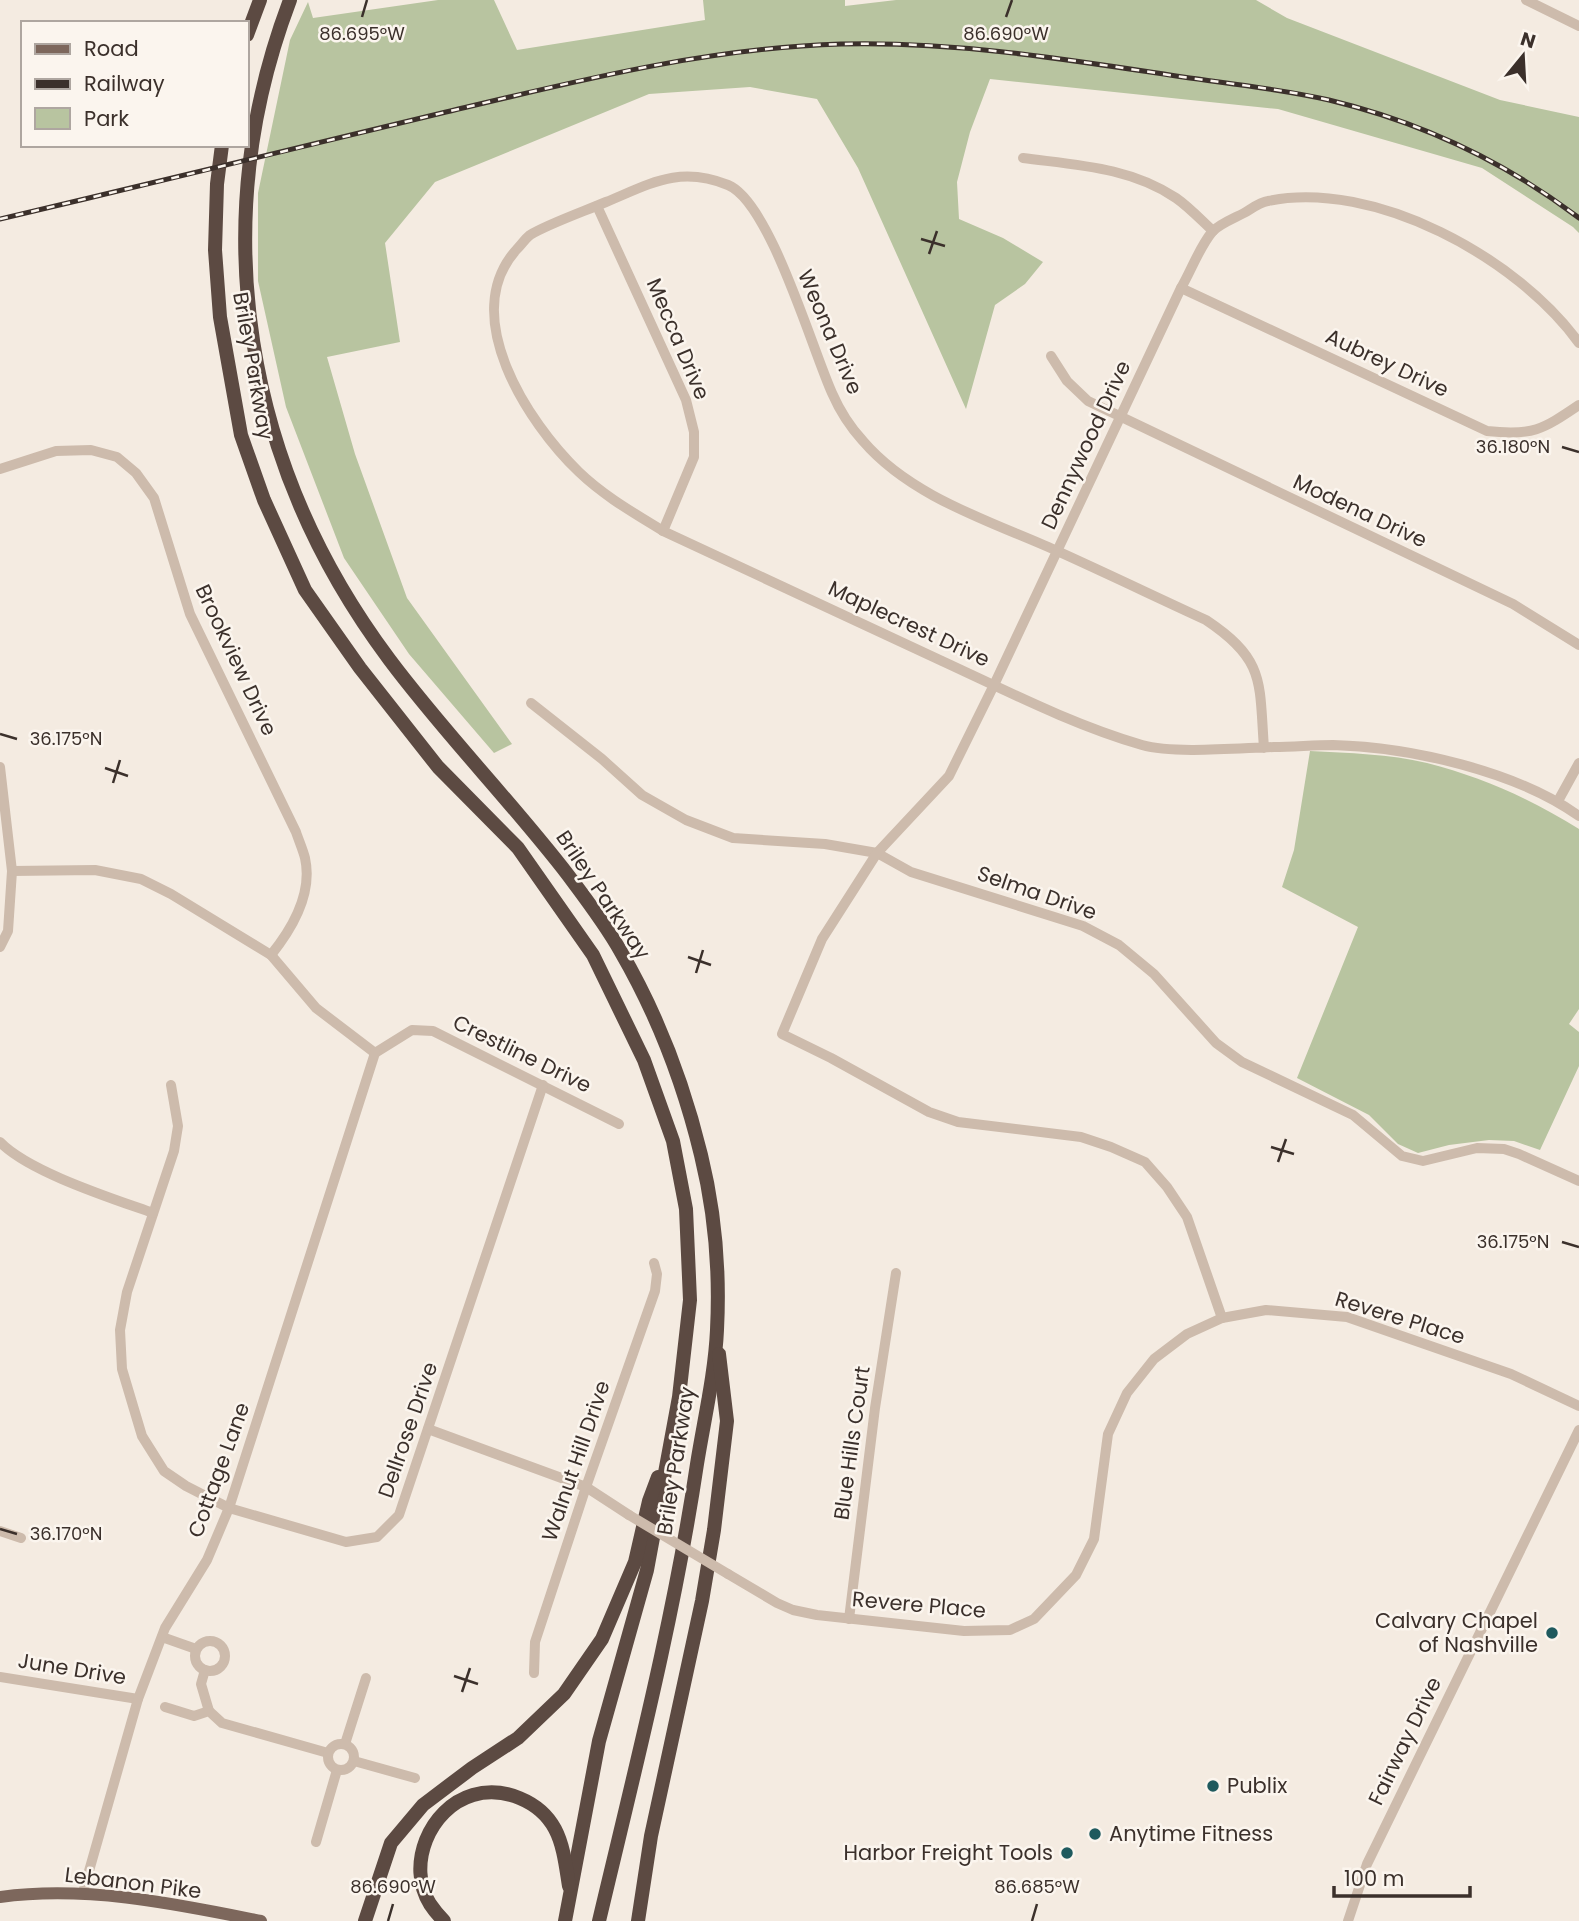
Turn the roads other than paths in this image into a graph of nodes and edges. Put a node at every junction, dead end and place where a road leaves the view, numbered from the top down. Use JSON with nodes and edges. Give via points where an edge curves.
{"nodes":[{"id":1,"x":260,"y":0,"type":"edge"},
{"id":2,"x":290,"y":0,"type":"edge"},
{"id":3,"x":1526,"y":0,"type":"edge"},
{"id":4,"x":1579,"y":26,"type":"edge"},
{"id":5,"x":248,"y":32,"type":"edge"},
{"id":6,"x":222,"y":147,"type":"edge"},
{"id":7,"x":1023,"y":158,"type":"dead end"},
{"id":8,"x":597,"y":206,"type":"junction"},
{"id":9,"x":1213,"y":231,"type":"junction"},
{"id":10,"x":1181,"y":288,"type":"junction"},
{"id":11,"x":1579,"y":343,"type":"edge"},
{"id":12,"x":1051,"y":356,"type":"dead end"},
{"id":13,"x":1579,"y":405,"type":"edge"},
{"id":14,"x":1119,"y":418,"type":"junction"},
{"id":15,"x":0,"y":469,"type":"edge"},
{"id":16,"x":663,"y":531,"type":"junction"},
{"id":17,"x":1058,"y":551,"type":"junction"},
{"id":18,"x":1579,"y":645,"type":"edge"},
{"id":19,"x":994,"y":685,"type":"junction"},
{"id":20,"x":531,"y":703,"type":"dead end"},
{"id":21,"x":1264,"y":748,"type":"junction"},
{"id":22,"x":1579,"y":763,"type":"edge"},
{"id":23,"x":0,"y":767,"type":"edge"},
{"id":24,"x":1558,"y":801,"type":"junction"},
{"id":25,"x":1579,"y":816,"type":"edge"},
{"id":26,"x":877,"y":853,"type":"junction"},
{"id":27,"x":12,"y":871,"type":"junction"},
{"id":28,"x":0,"y":947,"type":"edge"},
{"id":29,"x":271,"y":955,"type":"junction"},
{"id":30,"x":375,"y":1053,"type":"junction"},
{"id":31,"x":171,"y":1085,"type":"dead end"},
{"id":32,"x":543,"y":1085,"type":"junction"},
{"id":33,"x":619,"y":1124,"type":"dead end"},
{"id":34,"x":0,"y":1142,"type":"edge"},
{"id":35,"x":1579,"y":1181,"type":"edge"},
{"id":36,"x":153,"y":1213,"type":"junction"},
{"id":37,"x":654,"y":1263,"type":"dead end"},
{"id":38,"x":896,"y":1273,"type":"dead end"},
{"id":39,"x":1222,"y":1318,"type":"junction"},
{"id":40,"x":717,"y":1334,"type":"junction"},
{"id":41,"x":1579,"y":1406,"type":"edge"},
{"id":42,"x":428,"y":1429,"type":"junction"},
{"id":43,"x":1579,"y":1430,"type":"edge"},
{"id":44,"x":672,"y":1440,"type":"junction"},
{"id":45,"x":586,"y":1487,"type":"junction"},
{"id":46,"x":229,"y":1508,"type":"junction"},
{"id":47,"x":0,"y":1531,"type":"edge"},
{"id":48,"x":21,"y":1538,"type":"dead end"},
{"id":49,"x":849,"y":1619,"type":"junction"},
{"id":50,"x":162,"y":1637,"type":"junction"},
{"id":51,"x":196,"y":1649,"type":"junction"},
{"id":52,"x":205,"y":1670,"type":"junction"},
{"id":53,"x":534,"y":1673,"type":"dead end"},
{"id":54,"x":0,"y":1677,"type":"edge"},
{"id":55,"x":366,"y":1678,"type":"dead end"},
{"id":56,"x":138,"y":1699,"type":"junction"},
{"id":57,"x":165,"y":1707,"type":"dead end"},
{"id":58,"x":209,"y":1711,"type":"junction"},
{"id":59,"x":345,"y":1744,"type":"junction"},
{"id":60,"x":328,"y":1753,"type":"junction"},
{"id":61,"x":354,"y":1761,"type":"junction"},
{"id":62,"x":337,"y":1770,"type":"junction"},
{"id":63,"x":415,"y":1778,"type":"dead end"},
{"id":64,"x":316,"y":1842,"type":"dead end"},
{"id":65,"x":83,"y":1892,"type":"junction"},
{"id":66,"x":0,"y":1897,"type":"edge"},
{"id":67,"x":570,"y":1898,"type":"junction"},
{"id":68,"x":225,"y":1918,"type":"edge"},
{"id":69,"x":261,"y":1921,"type":"edge"},
{"id":70,"x":365,"y":1921,"type":"edge"},
{"id":71,"x":444,"y":1921,"type":"edge"},
{"id":72,"x":565,"y":1921,"type":"edge"},
{"id":73,"x":598,"y":1921,"type":"edge"},
{"id":74,"x":638,"y":1921,"type":"edge"},
{"id":75,"x":1348,"y":1921,"type":"edge"}],
"edges":[{"from":1,"to":5,"type":"highway"},
{"from":2,"to":40,"type":"highway","name":"Briley Parkway","via":[[254,124],[244,234],[251,339],[272,431],[299,505],[334,576],[372,634],[456,743],[538,836],[621,951],[680,1082],[701,1156],[714,1223]]},
{"from":3,"to":4,"type":"street"},
{"from":6,"to":44,"type":"highway","name":"Briley Parkway","via":[[215,250],[220,317],[241,435],[264,500],[305,590],[360,668],[438,767],[518,848],[593,955],[644,1060],[673,1141],[686,1209],[690,1300]]},
{"from":7,"to":9,"type":"street","via":[[1109,169],[1147,181],[1178,199]]},
{"from":8,"to":16,"type":"street","name":"Mecca Drive","via":[[686,400],[694,432],[694,457]]},
{"from":8,"to":16,"type":"street","name":"Maplecrest Drive","via":[[529,236],[506,261],[494,290],[496,333],[511,379],[547,438],[581,474]]},
{"from":8,"to":17,"type":"street","name":"Weona Drive","via":[[667,177],[700,177],[731,186],[747,200],[767,234],[833,396],[861,440],[887,466],[944,501]]},
{"from":9,"to":10,"type":"street","name":"Dennywood Drive"},
{"from":9,"to":11,"type":"street","via":[[1266,201],[1327,197],[1377,206],[1451,235],[1513,276],[1563,321]]},
{"from":10,"to":13,"type":"street","name":"Aubrey Drive","via":[[1488,431],[1515,434],[1545,428]]},
{"from":10,"to":14,"type":"street","name":"Dennywood Drive"},
{"from":12,"to":14,"type":"street","name":"Modena Drive","via":[[1067,381],[1088,401]]},
{"from":14,"to":17,"type":"street","name":"Dennywood Drive"},
{"from":14,"to":18,"type":"street","name":"Modena Drive","via":[[1513,604]]},
{"from":15,"to":29,"type":"street","name":"Brookview Drive","via":[[56,451],[91,450],[117,457],[154,498],[190,614],[305,859],[306,887],[298,911]]},
{"from":16,"to":19,"type":"street","name":"Maplecrest Drive"},
{"from":17,"to":19,"type":"street","name":"Dennywood Drive"},
{"from":17,"to":21,"type":"street","name":"Weona Drive","via":[[1206,620],[1228,635],[1249,658],[1259,680]]},
{"from":19,"to":21,"type":"street","name":"Maplecrest Drive","via":[[1095,730],[1146,746]]},
{"from":19,"to":26,"type":"street","name":"Dennywood Drive","via":[[948,776]]},
{"from":20,"to":26,"type":"street","name":"Selma Drive","via":[[642,795],[686,820],[733,838],[825,844]]},
{"from":21,"to":24,"type":"street","name":"Maplecrest Drive","via":[[1332,745],[1406,752],[1483,771]]},
{"from":22,"to":24,"type":"street"},
{"from":23,"to":27,"type":"street"},
{"from":24,"to":25,"type":"street","name":"Maplecrest Drive"},
{"from":26,"to":35,"type":"street","name":"Selma Drive","via":[[911,872],[1083,926],[1119,945],[1154,974],[1220,1046],[1242,1062],[1353,1115],[1402,1156],[1423,1160],[1477,1148],[1504,1149]]},
{"from":26,"to":39,"type":"street","name":"Dennywood Drive","via":[[822,939],[782,1034],[929,1112],[958,1122],[1081,1137],[1145,1162],[1187,1217]]},
{"from":27,"to":28,"type":"street","via":[[8,931]]},
{"from":27,"to":29,"type":"street","via":[[95,870],[141,880]]},
{"from":29,"to":30,"type":"street","via":[[316,1008]]},
{"from":30,"to":32,"type":"street","name":"Crestline Drive","via":[[412,1030],[433,1031]]},
{"from":30,"to":46,"type":"street","name":"Cottage Lane"},
{"from":31,"to":36,"type":"street","name":"Dellrose Drive","via":[[178,1126]]},
{"from":32,"to":33,"type":"street","name":"Crestline Drive"},
{"from":32,"to":42,"type":"street","name":"Dellrose Drive"},
{"from":34,"to":36,"type":"street","via":[[12,1154],[55,1174]]},
{"from":36,"to":46,"type":"street","name":"Dellrose Drive","via":[[127,1292],[120,1329],[122,1368],[142,1436],[164,1471]]},
{"from":37,"to":45,"type":"street","name":"Walnut Hill Drive","via":[[655,1292]]},
{"from":38,"to":49,"type":"street","name":"Blue Hills Court"},
{"from":39,"to":41,"type":"street","name":"Revere Place","via":[[1266,1310],[1346,1317],[1511,1374]]},
{"from":39,"to":49,"type":"street","name":"Revere Place","via":[[1187,1334],[1154,1359],[1127,1392],[1108,1434],[1094,1539],[1076,1575],[1034,1619],[1010,1630],[964,1631]]},
{"from":40,"to":73,"type":"highway","name":"Briley Parkway","via":[[673,1601]]},
{"from":40,"to":74,"type":"highway","via":[[727,1421],[718,1499],[702,1601],[650,1836]]},
{"from":42,"to":45,"type":"street","name":"Revere Place"},
{"from":42,"to":46,"type":"street","name":"Dellrose Drive","via":[[399,1515],[377,1537],[346,1542]]},
{"from":43,"to":75,"type":"street","name":"Fairway Drive","via":[[1367,1864]]},
{"from":44,"to":67,"type":"highway","name":"Briley Parkway","via":[[646,1570],[599,1741]]},
{"from":44,"to":70,"type":"highway","via":[[649,1501],[635,1562],[602,1639],[564,1695],[518,1738],[415,1814],[391,1843]]},
{"from":45,"to":49,"type":"street","name":"Revere Place","bridge":true,"via":[[763,1596],[793,1610]]},
{"from":45,"to":53,"type":"street","name":"Walnut Hill Drive","via":[[535,1642]]},
{"from":46,"to":50,"type":"street","name":"Cottage Lane","via":[[207,1560]]},
{"from":47,"to":48,"type":"street"},
{"from":50,"to":51,"type":"street"},
{"from":50,"to":56,"type":"street","name":"Cottage Lane"},
{"from":51,"to":52,"type":"street","via":[[195,1660]]},
{"from":51,"to":52,"type":"street","via":[[208,1640],[218,1642],[224,1650],[220,1668]]},
{"from":52,"to":58,"type":"street","via":[[201,1684]]},
{"from":54,"to":56,"type":"street","name":"June Drive"},
{"from":55,"to":59,"type":"street"},
{"from":56,"to":65,"type":"street","name":"Cottage Lane"},
{"from":57,"to":58,"type":"street","via":[[194,1716]]},
{"from":58,"to":60,"type":"street","via":[[222,1723]]},
{"from":59,"to":60,"type":"street","via":[[335,1745]]},
{"from":59,"to":61,"type":"street","via":[[353,1751]]},
{"from":60,"to":62,"type":"street","via":[[329,1763]]},
{"from":61,"to":62,"type":"street","via":[[347,1769]]},
{"from":61,"to":63,"type":"street"},
{"from":62,"to":64,"type":"street"},
{"from":65,"to":66,"type":"main road","name":"Lebanon Pike"},
{"from":65,"to":68,"type":"main road","name":"Lebanon Pike"},
{"from":67,"to":71,"type":"highway","via":[[555,1828],[536,1807],[508,1795],[472,1795],[440,1819],[422,1849],[422,1886]]},
{"from":67,"to":72,"type":"highway","name":"Briley Parkway"},
{"from":68,"to":69,"type":"main road","name":"Lebanon Pike"}]}
